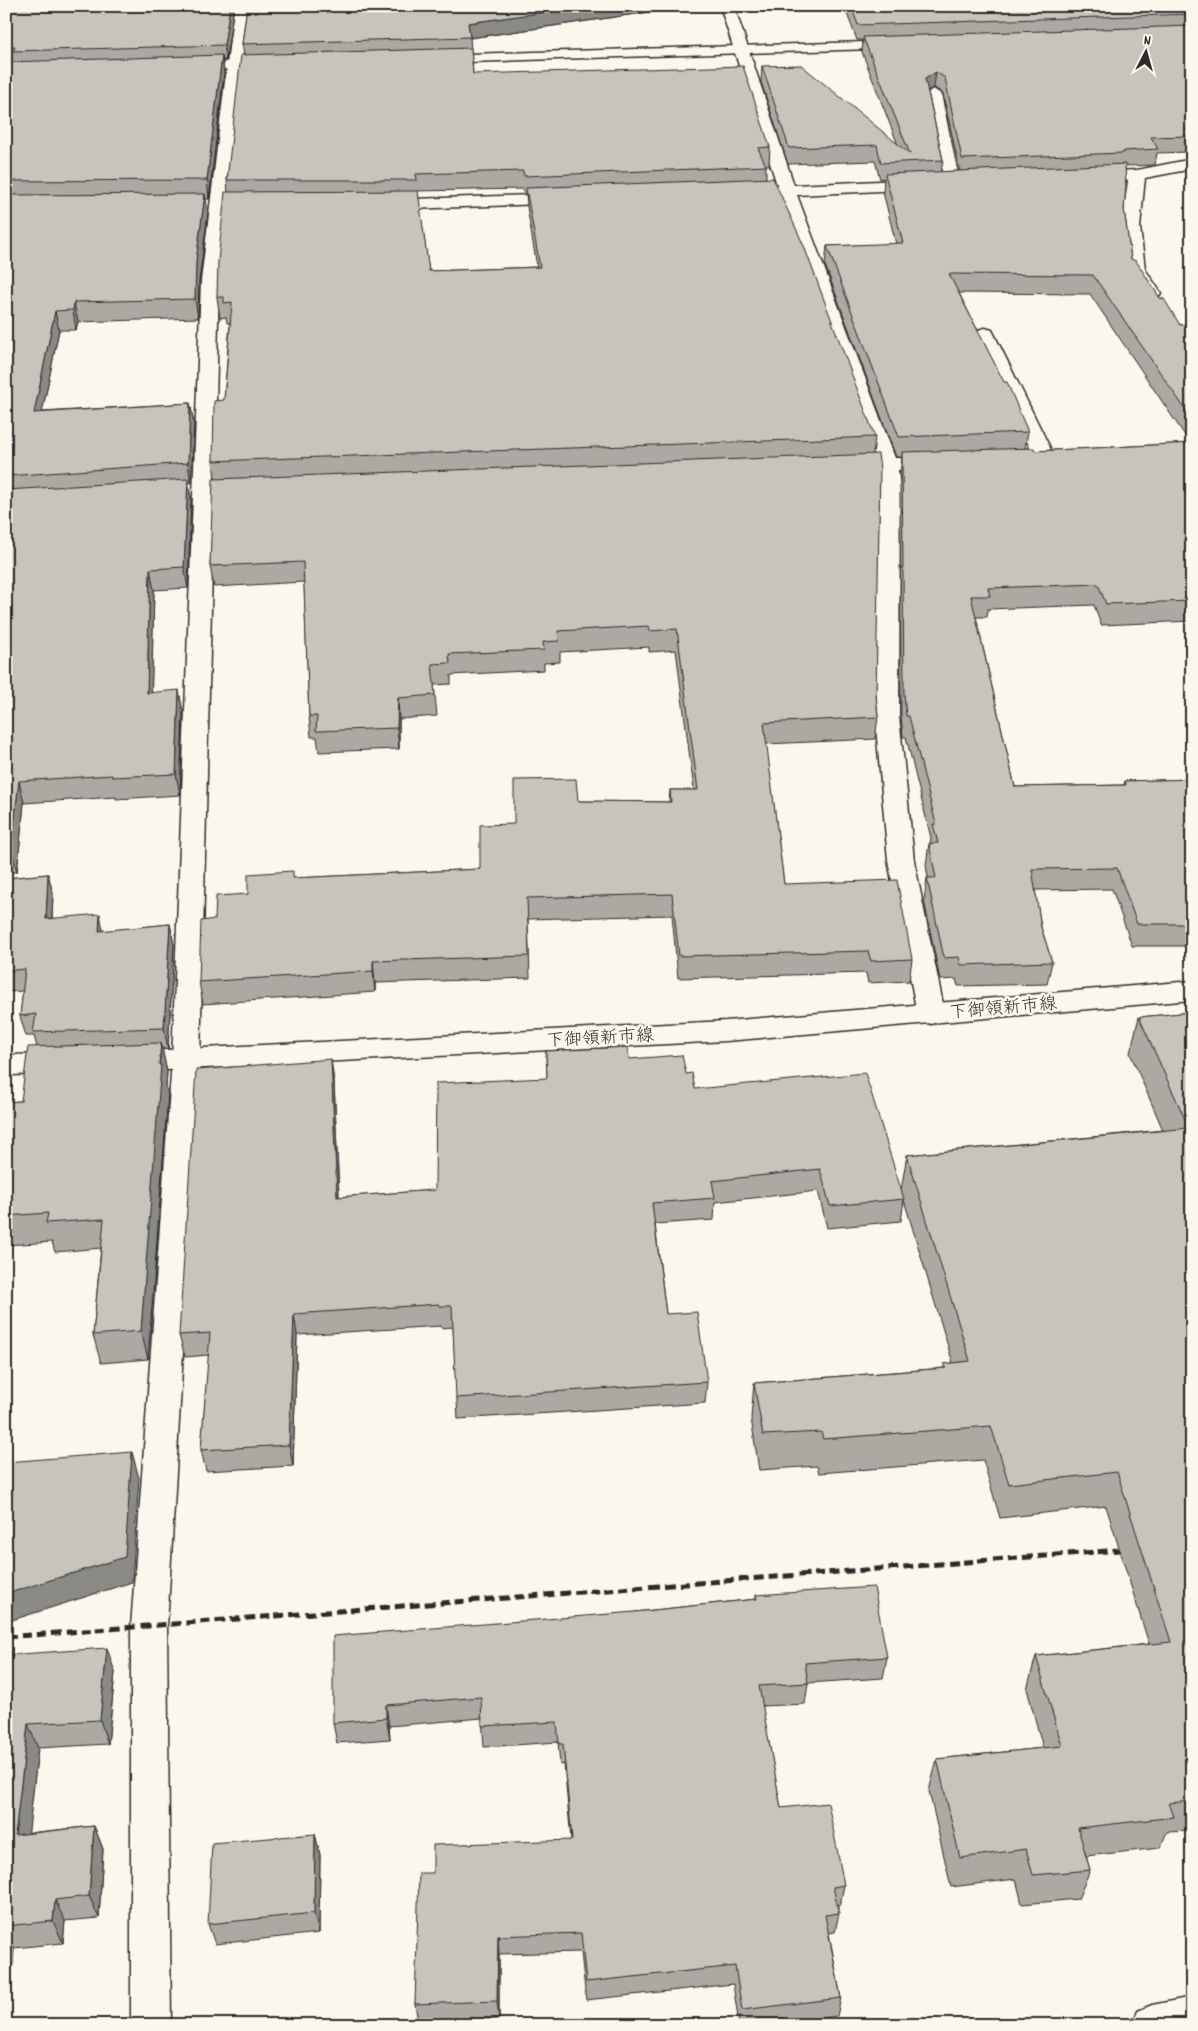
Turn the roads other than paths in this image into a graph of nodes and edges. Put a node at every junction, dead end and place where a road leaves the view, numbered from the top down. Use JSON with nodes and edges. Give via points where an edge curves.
{"nodes":[{"id":1,"x":241,"y":6,"type":"edge"},
{"id":2,"x":727,"y":6,"type":"edge"},
{"id":3,"x":913,"y":44,"type":"edge"},
{"id":4,"x":743,"y":50,"type":"junction"},
{"id":5,"x":423,"y":60,"type":"edge"},
{"id":6,"x":294,"y":64,"type":"edge"},
{"id":7,"x":234,"y":66,"type":"junction"},
{"id":8,"x":174,"y":68,"type":"edge"},
{"id":9,"x":933,"y":94,"type":"edge"},
{"id":10,"x":1192,"y":164,"type":"edge"},
{"id":11,"x":1137,"y":175,"type":"junction"},
{"id":12,"x":1078,"y":178,"type":"edge"},
{"id":13,"x":971,"y":182,"type":"edge"},
{"id":14,"x":952,"y":183,"type":"junction"},
{"id":15,"x":787,"y":190,"type":"junction"},
{"id":16,"x":727,"y":192,"type":"edge"},
{"id":17,"x":579,"y":198,"type":"edge"},
{"id":18,"x":363,"y":205,"type":"edge"},
{"id":19,"x":212,"y":206,"type":"junction"},
{"id":20,"x":236,"y":206,"type":"edge"},
{"id":21,"x":1160,"y":305,"type":"edge"},
{"id":22,"x":985,"y":334,"type":"dead end"},
{"id":23,"x":1045,"y":458,"type":"edge"},
{"id":24,"x":956,"y":462,"type":"edge"},
{"id":25,"x":887,"y":465,"type":"junction"},
{"id":26,"x":828,"y":467,"type":"edge"},
{"id":27,"x":1192,"y":990,"type":"edge"},
{"id":28,"x":931,"y":1014,"type":"junction"},
{"id":29,"x":186,"y":1060,"type":"junction"},
{"id":30,"x":6,"y":1065,"type":"edge"},
{"id":31,"x":1192,"y":2017,"type":"edge"},
{"id":32,"x":151,"y":2025,"type":"edge"},
{"id":33,"x":1152,"y":2025,"type":"edge"}],
"edges":[{"from":1,"to":7,"type":"street"},
{"from":2,"to":4,"type":"street"},
{"from":3,"to":4,"type":"street"},
{"from":4,"to":5,"type":"street"},
{"from":4,"to":15,"type":"street"},
{"from":6,"to":7,"type":"street"},
{"from":7,"to":8,"type":"street"},
{"from":7,"to":19,"type":"street"},
{"from":9,"to":14,"type":"street"},
{"from":10,"to":11,"type":"street"},
{"from":11,"to":12,"type":"street"},
{"from":11,"to":21,"type":"street","via":[[1131,227],[1136,268]]},
{"from":13,"to":14,"type":"street"},
{"from":14,"to":15,"type":"street"},
{"from":15,"to":16,"type":"street"},
{"from":15,"to":25,"type":"street"},
{"from":17,"to":18,"type":"street"},
{"from":19,"to":20,"type":"street"},
{"from":19,"to":29,"type":"street"},
{"from":22,"to":23,"type":"street"},
{"from":24,"to":25,"type":"street"},
{"from":25,"to":26,"type":"street"},
{"from":25,"to":28,"type":"street","via":[[890,488],[887,716],[900,860]]},
{"from":27,"to":28,"type":"street","name":"下御領新市線"},
{"from":28,"to":29,"type":"street","name":"下御領新市線","via":[[716,1031]]},
{"from":29,"to":30,"type":"street","name":"下御領新市線"},
{"from":29,"to":32,"type":"street","via":[[149,1627]]},
{"from":31,"to":33,"type":"street"}]}
